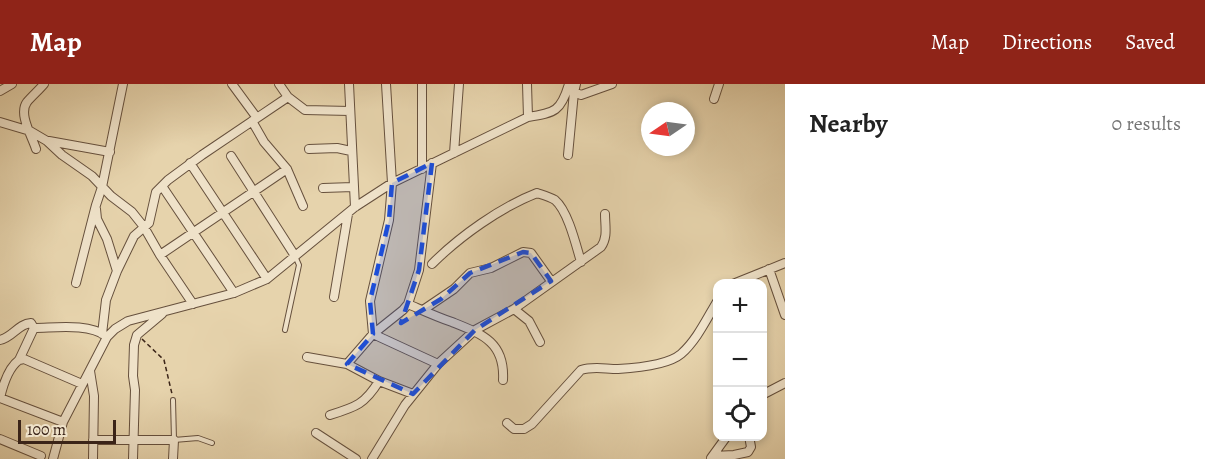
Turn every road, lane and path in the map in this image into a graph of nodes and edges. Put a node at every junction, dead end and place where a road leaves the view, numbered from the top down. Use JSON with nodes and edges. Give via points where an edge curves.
{"nodes":[{"id":1,"x":12,"y":84,"type":"edge"},
{"id":2,"x":44,"y":84,"type":"edge"},
{"id":3,"x":123,"y":84,"type":"edge"},
{"id":4,"x":231,"y":84,"type":"edge"},
{"id":5,"x":349,"y":84,"type":"edge"},
{"id":6,"x":386,"y":84,"type":"edge"},
{"id":7,"x":422,"y":84,"type":"edge"},
{"id":8,"x":459,"y":84,"type":"edge"},
{"id":9,"x":527,"y":84,"type":"edge"},
{"id":10,"x":569,"y":84,"type":"edge"},
{"id":11,"x":612,"y":84,"type":"edge"},
{"id":12,"x":719,"y":84,"type":"edge"},
{"id":13,"x":575,"y":88,"type":"edge"},
{"id":14,"x":285,"y":89,"type":"edge"},
{"id":15,"x":0,"y":91,"type":"edge"},
{"id":16,"x":714,"y":99,"type":"dead end"},
{"id":17,"x":350,"y":111,"type":"junction"},
{"id":18,"x":528,"y":117,"type":"junction"},
{"id":19,"x":254,"y":119,"type":"junction"},
{"id":20,"x":0,"y":122,"type":"edge"},
{"id":21,"x":30,"y":131,"type":"junction"},
{"id":22,"x":47,"y":141,"type":"junction"},
{"id":23,"x":36,"y":149,"type":"dead end"},
{"id":24,"x":309,"y":150,"type":"dead end"},
{"id":25,"x":351,"y":151,"type":"junction"},
{"id":26,"x":110,"y":152,"type":"junction"},
{"id":27,"x":454,"y":153,"type":"junction"},
{"id":28,"x":568,"y":155,"type":"dead end"},
{"id":29,"x":231,"y":156,"type":"dead end"},
{"id":30,"x":190,"y":163,"type":"junction"},
{"id":31,"x":432,"y":163,"type":"junction"},
{"id":32,"x":287,"y":169,"type":"junction"},
{"id":33,"x":422,"y":169,"type":"junction"},
{"id":34,"x":392,"y":183,"type":"junction"},
{"id":35,"x":162,"y":186,"type":"junction"},
{"id":36,"x":102,"y":187,"type":"junction"},
{"id":37,"x":353,"y":187,"type":"junction"},
{"id":38,"x":323,"y":188,"type":"dead end"},
{"id":39,"x":254,"y":190,"type":"junction"},
{"id":40,"x":96,"y":205,"type":"junction"},
{"id":41,"x":303,"y":206,"type":"dead end"},
{"id":42,"x":355,"y":207,"type":"junction"},
{"id":43,"x":224,"y":211,"type":"junction"},
{"id":44,"x":348,"y":214,"type":"junction"},
{"id":45,"x":604,"y":214,"type":"dead end"},
{"id":46,"x":144,"y":227,"type":"junction"},
{"id":47,"x":192,"y":231,"type":"junction"},
{"id":48,"x":160,"y":255,"type":"junction"},
{"id":49,"x":295,"y":256,"type":"junction"},
{"id":50,"x":581,"y":262,"type":"junction"},
{"id":51,"x":785,"y":262,"type":"edge"},
{"id":52,"x":432,"y":264,"type":"dead end"},
{"id":53,"x":769,"y":269,"type":"junction"},
{"id":54,"x":117,"y":271,"type":"junction"},
{"id":55,"x":267,"y":279,"type":"junction"},
{"id":56,"x":745,"y":279,"type":"edge"},
{"id":57,"x":552,"y":281,"type":"junction"},
{"id":58,"x":76,"y":283,"type":"dead end"},
{"id":59,"x":234,"y":293,"type":"junction"},
{"id":60,"x":334,"y":297,"type":"dead end"},
{"id":61,"x":193,"y":304,"type":"junction"},
{"id":62,"x":408,"y":304,"type":"junction"},
{"id":63,"x":713,"y":307,"type":"edge"},
{"id":64,"x":514,"y":309,"type":"junction"},
{"id":65,"x":423,"y":310,"type":"junction"},
{"id":66,"x":165,"y":312,"type":"junction"},
{"id":67,"x":785,"y":315,"type":"edge"},
{"id":68,"x":33,"y":326,"type":"junction"},
{"id":69,"x":285,"y":330,"type":"dead end"},
{"id":70,"x":475,"y":330,"type":"junction"},
{"id":71,"x":373,"y":334,"type":"junction"},
{"id":72,"x":105,"y":335,"type":"junction"},
{"id":73,"x":137,"y":335,"type":"junction"},
{"id":74,"x":0,"y":340,"type":"edge"},
{"id":75,"x":540,"y":342,"type":"dead end"},
{"id":76,"x":307,"y":357,"type":"dead end"},
{"id":77,"x":19,"y":360,"type":"junction"},
{"id":78,"x":347,"y":364,"type":"junction"},
{"id":79,"x":438,"y":364,"type":"junction"},
{"id":80,"x":89,"y":370,"type":"junction"},
{"id":81,"x":503,"y":380,"type":"dead end"},
{"id":82,"x":379,"y":381,"type":"junction"},
{"id":83,"x":785,"y":383,"type":"edge"},
{"id":84,"x":82,"y":384,"type":"junction"},
{"id":85,"x":767,"y":392,"type":"edge"},
{"id":86,"x":413,"y":394,"type":"junction"},
{"id":87,"x":0,"y":398,"type":"edge"},
{"id":88,"x":173,"y":400,"type":"joint"},
{"id":89,"x":330,"y":415,"type":"dead end"},
{"id":90,"x":63,"y":423,"type":"junction"},
{"id":91,"x":507,"y":423,"type":"dead end"},
{"id":92,"x":316,"y":433,"type":"dead end"},
{"id":93,"x":133,"y":438,"type":"junction"},
{"id":94,"x":0,"y":439,"type":"edge"},
{"id":95,"x":93,"y":440,"type":"junction"},
{"id":96,"x":174,"y":440,"type":"junction"},
{"id":97,"x":723,"y":441,"type":"edge"},
{"id":98,"x":749,"y":441,"type":"edge"},
{"id":99,"x":212,"y":443,"type":"dead end"},
{"id":100,"x":41,"y":456,"type":"dead end"},
{"id":101,"x":712,"y":457,"type":"edge"},
{"id":102,"x":53,"y":459,"type":"edge"},
{"id":103,"x":93,"y":459,"type":"edge"},
{"id":104,"x":133,"y":459,"type":"edge"},
{"id":105,"x":173,"y":459,"type":"edge"},
{"id":106,"x":356,"y":459,"type":"edge"},
{"id":107,"x":372,"y":459,"type":"edge"}],
"edges":[{"from":1,"to":15,"type":"street"},
{"from":2,"to":21,"type":"street","via":[[26,103],[24,116]]},
{"from":3,"to":26,"type":"street"},
{"from":4,"to":19,"type":"street"},
{"from":5,"to":17,"type":"street"},
{"from":6,"to":34,"type":"street"},
{"from":7,"to":33,"type":"street"},
{"from":8,"to":27,"type":"street"},
{"from":9,"to":18,"type":"street"},
{"from":10,"to":18,"type":"street","via":[[559,108],[550,114]]},
{"from":11,"to":13,"type":"street","via":[[580,95]]},
{"from":12,"to":16,"type":"street"},
{"from":13,"to":28,"type":"street"},
{"from":14,"to":17,"type":"street","via":[[305,110]]},
{"from":14,"to":19,"type":"street"},
{"from":17,"to":25,"type":"street"},
{"from":18,"to":27,"type":"street"},
{"from":19,"to":30,"type":"street"},
{"from":19,"to":32,"type":"street","via":[[264,142]]},
{"from":20,"to":21,"type":"street"},
{"from":21,"to":22,"type":"street"},
{"from":21,"to":23,"type":"street"},
{"from":22,"to":26,"type":"street"},
{"from":22,"to":36,"type":"street"},
{"from":24,"to":25,"type":"street"},
{"from":25,"to":37,"type":"street"},
{"from":26,"to":36,"type":"street"},
{"from":27,"to":31,"type":"street"},
{"from":29,"to":39,"type":"street"},
{"from":30,"to":35,"type":"street"},
{"from":30,"to":43,"type":"street"},
{"from":31,"to":33,"type":"street"},
{"from":31,"to":62,"type":"street","via":[[419,270]]},
{"from":32,"to":39,"type":"street"},
{"from":32,"to":41,"type":"street"},
{"from":33,"to":34,"type":"street"},
{"from":34,"to":42,"type":"street"},
{"from":34,"to":71,"type":"street","via":[[389,220],[370,301]]},
{"from":35,"to":46,"type":"street","via":[[156,192],[149,223]]},
{"from":35,"to":47,"type":"street"},
{"from":36,"to":40,"type":"street"},
{"from":36,"to":46,"type":"street"},
{"from":37,"to":38,"type":"street"},
{"from":37,"to":42,"type":"street"},
{"from":39,"to":43,"type":"street"},
{"from":39,"to":49,"type":"street"},
{"from":40,"to":54,"type":"street","via":[[97,219]]},
{"from":40,"to":58,"type":"street"},
{"from":42,"to":44,"type":"street"},
{"from":43,"to":47,"type":"street"},
{"from":43,"to":55,"type":"street"},
{"from":44,"to":49,"type":"street"},
{"from":44,"to":60,"type":"street"},
{"from":45,"to":50,"type":"street","via":[[605,242]]},
{"from":46,"to":48,"type":"street"},
{"from":46,"to":54,"type":"street","via":[[134,236]]},
{"from":47,"to":48,"type":"street"},
{"from":47,"to":59,"type":"street"},
{"from":48,"to":61,"type":"street"},
{"from":49,"to":55,"type":"street"},
{"from":49,"to":69,"type":"lane","via":[[299,266]]},
{"from":50,"to":52,"type":"street","via":[[559,205],[537,193],[515,201]]},
{"from":50,"to":57,"type":"street"},
{"from":51,"to":53,"type":"street"},
{"from":53,"to":56,"type":"street"},
{"from":53,"to":67,"type":"street"},
{"from":54,"to":72,"type":"street","via":[[106,300]]},
{"from":55,"to":59,"type":"street"},
{"from":57,"to":64,"type":"street"},
{"from":57,"to":65,"type":"street","via":[[531,253],[523,252],[491,268],[470,273]]},
{"from":59,"to":61,"type":"street"},
{"from":61,"to":66,"type":"street"},
{"from":62,"to":65,"type":"street"},
{"from":62,"to":71,"type":"street"},
{"from":63,"to":91,"type":"street","via":[[680,356],[648,365],[582,370],[532,424],[514,429]]},
{"from":64,"to":70,"type":"street"},
{"from":64,"to":75,"type":"street","via":[[529,321]]},
{"from":65,"to":70,"type":"street"},
{"from":66,"to":72,"type":"street","via":[[128,321]]},
{"from":66,"to":73,"type":"street"},
{"from":68,"to":72,"type":"street","via":[[82,328]]},
{"from":68,"to":74,"type":"street","via":[[20,326],[11,336]]},
{"from":68,"to":77,"type":"street"},
{"from":70,"to":79,"type":"street"},
{"from":70,"to":81,"type":"street","via":[[489,339],[499,353],[504,366]]},
{"from":71,"to":78,"type":"street"},
{"from":71,"to":79,"type":"street"},
{"from":72,"to":80,"type":"street"},
{"from":73,"to":88,"type":"path","via":[[164,360]]},
{"from":73,"to":93,"type":"street"},
{"from":76,"to":78,"type":"street"},
{"from":77,"to":84,"type":"street"},
{"from":77,"to":87,"type":"street"},
{"from":78,"to":82,"type":"street"},
{"from":79,"to":86,"type":"street"},
{"from":80,"to":84,"type":"street"},
{"from":80,"to":95,"type":"street","via":[[94,396]]},
{"from":82,"to":86,"type":"street"},
{"from":82,"to":89,"type":"street","via":[[366,400]]},
{"from":83,"to":85,"type":"street"},
{"from":84,"to":90,"type":"street"},
{"from":86,"to":107,"type":"street"},
{"from":87,"to":90,"type":"street"},
{"from":88,"to":96,"type":"lane"},
{"from":90,"to":102,"type":"street"},
{"from":92,"to":106,"type":"street"},
{"from":93,"to":95,"type":"street"},
{"from":93,"to":96,"type":"street"},
{"from":93,"to":104,"type":"street"},
{"from":94,"to":100,"type":"street"},
{"from":95,"to":103,"type":"street"},
{"from":96,"to":99,"type":"lane","via":[[198,438]]},
{"from":96,"to":105,"type":"street"},
{"from":97,"to":101,"type":"street"},
{"from":98,"to":101,"type":"street","via":[[748,452]]}]}
